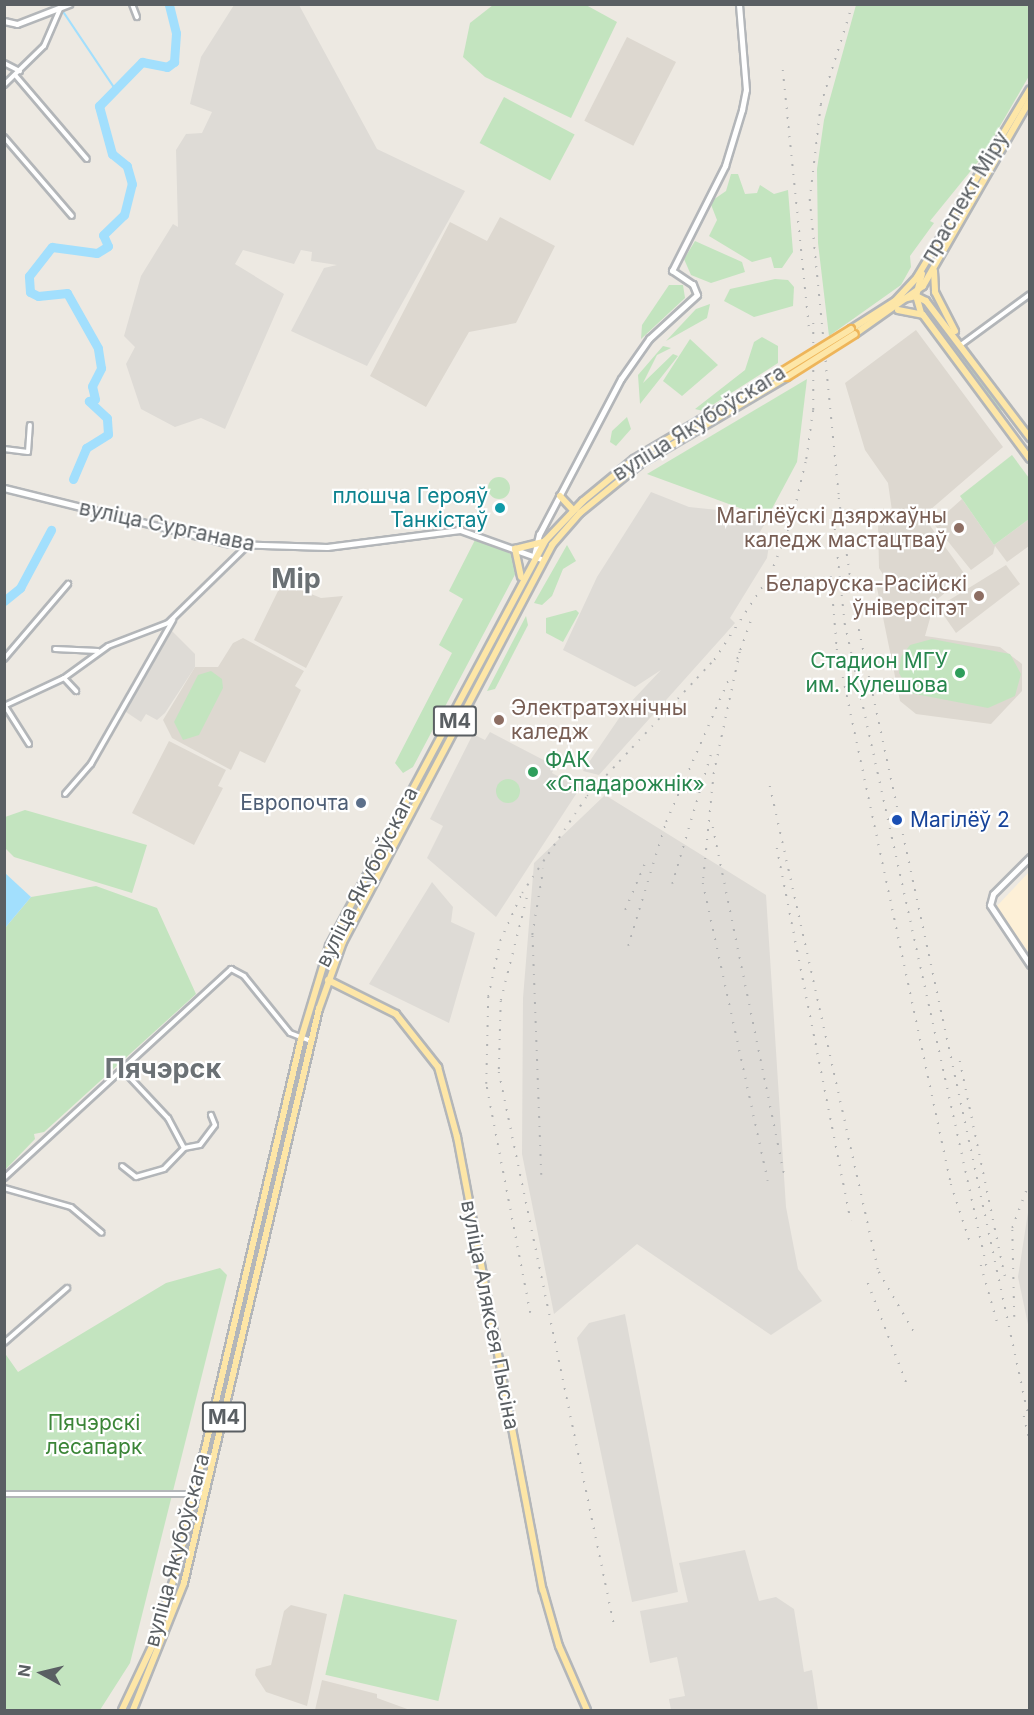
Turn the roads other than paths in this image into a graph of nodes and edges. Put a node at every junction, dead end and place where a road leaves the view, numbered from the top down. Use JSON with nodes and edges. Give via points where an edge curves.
{"nodes":[{"id":1,"x":69,"y":4,"type":"edge"},
{"id":2,"x":132,"y":4,"type":"edge"},
{"id":3,"x":739,"y":4,"type":"edge"},
{"id":4,"x":60,"y":9,"type":"junction"},
{"id":5,"x":137,"y":17,"type":"dead end"},
{"id":6,"x":4,"y":21,"type":"edge"},
{"id":7,"x":4,"y":63,"type":"edge"},
{"id":8,"x":20,"y":71,"type":"junction"},
{"id":9,"x":15,"y":76,"type":"junction"},
{"id":10,"x":4,"y":85,"type":"edge"},
{"id":11,"x":1029,"y":89,"type":"edge"},
{"id":12,"x":1029,"y":100,"type":"edge"},
{"id":13,"x":4,"y":138,"type":"edge"},
{"id":14,"x":87,"y":159,"type":"dead end"},
{"id":15,"x":72,"y":216,"type":"dead end"},
{"id":16,"x":926,"y":262,"type":"junction"},
{"id":17,"x":935,"y":267,"type":"junction"},
{"id":18,"x":1029,"y":294,"type":"edge"},
{"id":19,"x":916,"y":296,"type":"junction"},
{"id":20,"x":893,"y":306,"type":"junction"},
{"id":21,"x":931,"y":306,"type":"junction"},
{"id":22,"x":923,"y":315,"type":"junction"},
{"id":23,"x":961,"y":343,"type":"junction"},
{"id":24,"x":30,"y":425,"type":"dead end"},
{"id":25,"x":1029,"y":438,"type":"edge"},
{"id":26,"x":4,"y":449,"type":"edge"},
{"id":27,"x":1029,"y":459,"type":"edge"},
{"id":28,"x":4,"y":488,"type":"edge"},
{"id":29,"x":560,"y":496,"type":"junction"},
{"id":30,"x":576,"y":512,"type":"junction"},
{"id":31,"x":545,"y":541,"type":"junction"},
{"id":32,"x":247,"y":546,"type":"junction"},
{"id":33,"x":536,"y":546,"type":"junction"},
{"id":34,"x":515,"y":549,"type":"junction"},
{"id":35,"x":538,"y":557,"type":"junction"},
{"id":36,"x":522,"y":578,"type":"junction"},
{"id":37,"x":68,"y":584,"type":"dead end"},
{"id":38,"x":175,"y":617,"type":"junction"},
{"id":39,"x":55,"y":649,"type":"dead end"},
{"id":40,"x":98,"y":651,"type":"junction"},
{"id":41,"x":4,"y":659,"type":"edge"},
{"id":42,"x":64,"y":678,"type":"junction"},
{"id":43,"x":76,"y":690,"type":"dead end"},
{"id":44,"x":5,"y":706,"type":"edge"},
{"id":45,"x":29,"y":744,"type":"dead end"},
{"id":46,"x":65,"y":794,"type":"dead end"},
{"id":47,"x":1029,"y":857,"type":"edge"},
{"id":48,"x":1029,"y":964,"type":"edge"},
{"id":49,"x":318,"y":976,"type":"junction"},
{"id":50,"x":328,"y":980,"type":"junction"},
{"id":51,"x":301,"y":1039,"type":"junction"},
{"id":52,"x":312,"y":1041,"type":"junction"},
{"id":53,"x":121,"y":1068,"type":"junction"},
{"id":54,"x":211,"y":1115,"type":"dead end"},
{"id":55,"x":184,"y":1148,"type":"junction"},
{"id":56,"x":122,"y":1166,"type":"dead end"},
{"id":57,"x":4,"y":1178,"type":"edge"},
{"id":58,"x":4,"y":1188,"type":"edge"},
{"id":59,"x":102,"y":1233,"type":"dead end"},
{"id":60,"x":67,"y":1288,"type":"dead end"},
{"id":61,"x":4,"y":1343,"type":"edge"},
{"id":62,"x":195,"y":1492,"type":"junction"},
{"id":63,"x":4,"y":1494,"type":"edge"},
{"id":64,"x":206,"y":1494,"type":"junction"},
{"id":65,"x":122,"y":1710,"type":"edge"},
{"id":66,"x":133,"y":1710,"type":"edge"},
{"id":67,"x":587,"y":1710,"type":"edge"}],
"edges":[{"from":1,"to":4,"type":"main road"},
{"from":2,"to":5,"type":"street"},
{"from":3,"to":29,"type":"street","via":[[746,90],[742,110],[724,166],[672,271],[693,285],[697,295],[634,359]]},
{"from":4,"to":6,"type":"main road","via":[[17,24]]},
{"from":4,"to":8,"type":"street","via":[[44,46]]},
{"from":7,"to":8,"type":"street"},
{"from":8,"to":9,"type":"street"},
{"from":9,"to":10,"type":"street"},
{"from":9,"to":14,"type":"street"},
{"from":11,"to":16,"type":"main road","name":"праспект Міру","number":"М4"},
{"from":12,"to":17,"type":"main road","name":"праспект Міру","number":"М4"},
{"from":13,"to":15,"type":"street"},
{"from":16,"to":19,"type":"main road"},
{"from":16,"to":20,"type":"main road","name":"праспект Міру","number":"М4"},
{"from":17,"to":19,"type":"main road","name":"праспект Міру","number":"М4"},
{"from":17,"to":23,"type":"main road","via":[[935,292]]},
{"from":18,"to":23,"type":"street"},
{"from":19,"to":20,"type":"main road","name":"праспект Міру","number":"М4"},
{"from":19,"to":21,"type":"main road"},
{"from":19,"to":22,"type":"main road"},
{"from":20,"to":22,"type":"main road"},
{"from":20,"to":30,"type":"main road","name":"вуліца Якубоўскага","number":"М4","bridge":true,"via":[[640,464]]},
{"from":21,"to":22,"type":"main road","via":[[921,305]]},
{"from":21,"to":23,"type":"main road"},
{"from":22,"to":27,"type":"main road"},
{"from":23,"to":25,"type":"main road"},
{"from":24,"to":26,"type":"street","via":[[28,452]]},
{"from":28,"to":32,"type":"main road","name":"вуліца Сурганава"},
{"from":29,"to":30,"type":"main road"},
{"from":29,"to":33,"type":"street"},
{"from":30,"to":31,"type":"main road","name":"вуліца Якубоўскага","number":"М4"},
{"from":30,"to":35,"type":"main road","name":"вуліца Якубоўскага","number":"М4"},
{"from":31,"to":33,"type":"main road"},
{"from":31,"to":35,"type":"main road","name":"вуліца Якубоўскага","number":"М4"},
{"from":32,"to":34,"type":"main road","name":"вуліца Сурганава","via":[[327,547],[460,530]]},
{"from":32,"to":38,"type":"street"},
{"from":33,"to":34,"type":"main road"},
{"from":33,"to":35,"type":"street"},
{"from":34,"to":35,"type":"main road","name":"вуліца Сурганава"},
{"from":34,"to":36,"type":"main road"},
{"from":35,"to":36,"type":"main road","name":"вуліца Якубоўскага","number":"М4"},
{"from":35,"to":50,"type":"main road","name":"вуліца Якубоўскага","number":"М4"},
{"from":36,"to":49,"type":"main road","name":"вуліца Якубоўскага","number":"М4"},
{"from":37,"to":41,"type":"street"},
{"from":38,"to":40,"type":"street"},
{"from":38,"to":46,"type":"street","via":[[91,764]]},
{"from":39,"to":40,"type":"street"},
{"from":40,"to":42,"type":"street"},
{"from":42,"to":43,"type":"street"},
{"from":42,"to":44,"type":"street"},
{"from":44,"to":45,"type":"street"},
{"from":47,"to":48,"type":"main road","via":[[993,894],[990,905]]},
{"from":49,"to":50,"type":"main road","name":"вуліца Аляксея Пысіна"},
{"from":49,"to":51,"type":"main road","name":"вуліца Якубоўскага","number":"М4"},
{"from":50,"to":52,"type":"main road","name":"вуліца Якубоўскага","number":"М4"},
{"from":50,"to":67,"type":"main road","name":"вуліца Аляксея Пысіна","via":[[396,1014],[438,1068],[457,1137],[543,1590],[559,1646]]},
{"from":51,"to":52,"type":"street"},
{"from":51,"to":53,"type":"street","via":[[244,976],[231,969]]},
{"from":51,"to":62,"type":"main road","name":"вуліца Якубоўскага","number":"М4"},
{"from":52,"to":64,"type":"main road","name":"вуліца Якубоўскага","number":"М4"},
{"from":53,"to":55,"type":"street","via":[[168,1118]]},
{"from":53,"to":57,"type":"street"},
{"from":54,"to":55,"type":"street","via":[[215,1125],[200,1145]]},
{"from":55,"to":56,"type":"street","via":[[164,1169],[136,1177]]},
{"from":58,"to":59,"type":"street","via":[[71,1207]]},
{"from":60,"to":61,"type":"street"},
{"from":62,"to":63,"type":"street"},
{"from":62,"to":64,"type":"street"},
{"from":62,"to":65,"type":"main road","name":"вуліца Якубоўскага","number":"М4","via":[[164,1612]]},
{"from":64,"to":66,"type":"main road","name":"вуліца Якубоўскага","number":"М4","via":[[174,1617]]}]}
